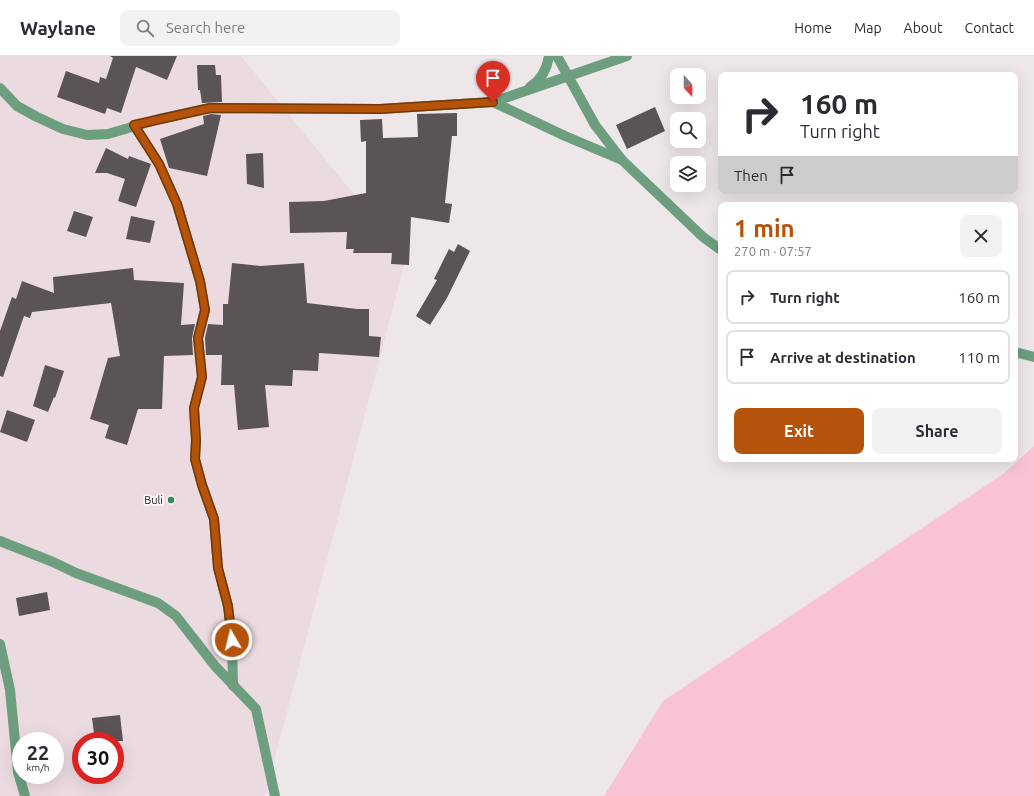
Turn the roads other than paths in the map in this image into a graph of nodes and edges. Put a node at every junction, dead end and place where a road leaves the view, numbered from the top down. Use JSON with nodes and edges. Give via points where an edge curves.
{"nodes":[{"id":1,"x":549,"y":56,"type":"edge"},
{"id":2,"x":557,"y":56,"type":"edge"},
{"id":3,"x":627,"y":56,"type":"edge"},
{"id":4,"x":568,"y":77,"type":"junction"},
{"id":5,"x":0,"y":88,"type":"edge"},
{"id":6,"x":522,"y":92,"type":"junction"},
{"id":7,"x":493,"y":102,"type":"junction"},
{"id":8,"x":134,"y":125,"type":"junction"},
{"id":9,"x":622,"y":160,"type":"junction"},
{"id":10,"x":718,"y":248,"type":"edge"},
{"id":11,"x":1018,"y":353,"type":"edge"},
{"id":12,"x":1034,"y":357,"type":"edge"},
{"id":13,"x":0,"y":541,"type":"edge"},
{"id":14,"x":0,"y":644,"type":"edge"},
{"id":15,"x":233,"y":686,"type":"junction"},
{"id":16,"x":25,"y":796,"type":"edge"},
{"id":17,"x":275,"y":796,"type":"edge"}],
"edges":[{"from":1,"to":6,"type":"street","via":[[541,78]]},
{"from":2,"to":4,"type":"street"},
{"from":3,"to":4,"type":"street"},
{"from":4,"to":6,"type":"street"},
{"from":4,"to":9,"type":"street","via":[[595,125]]},
{"from":5,"to":8,"type":"street","via":[[17,106],[63,130],[94,135],[108,134]]},
{"from":6,"to":7,"type":"street"},
{"from":7,"to":8,"type":"street","via":[[380,109],[210,108]]},
{"from":7,"to":9,"type":"street"},
{"from":8,"to":15,"type":"street","via":[[159,164],[177,204],[200,281],[205,310],[198,338],[202,377],[194,408],[195,459],[214,519],[218,568],[228,606],[232,640]]},
{"from":9,"to":10,"type":"street","via":[[703,237]]},
{"from":11,"to":12,"type":"street"},
{"from":13,"to":15,"type":"street","via":[[76,573],[158,603],[176,616]]},
{"from":14,"to":16,"type":"street","via":[[10,690],[18,772]]},
{"from":15,"to":17,"type":"street","via":[[256,709]]}]}
